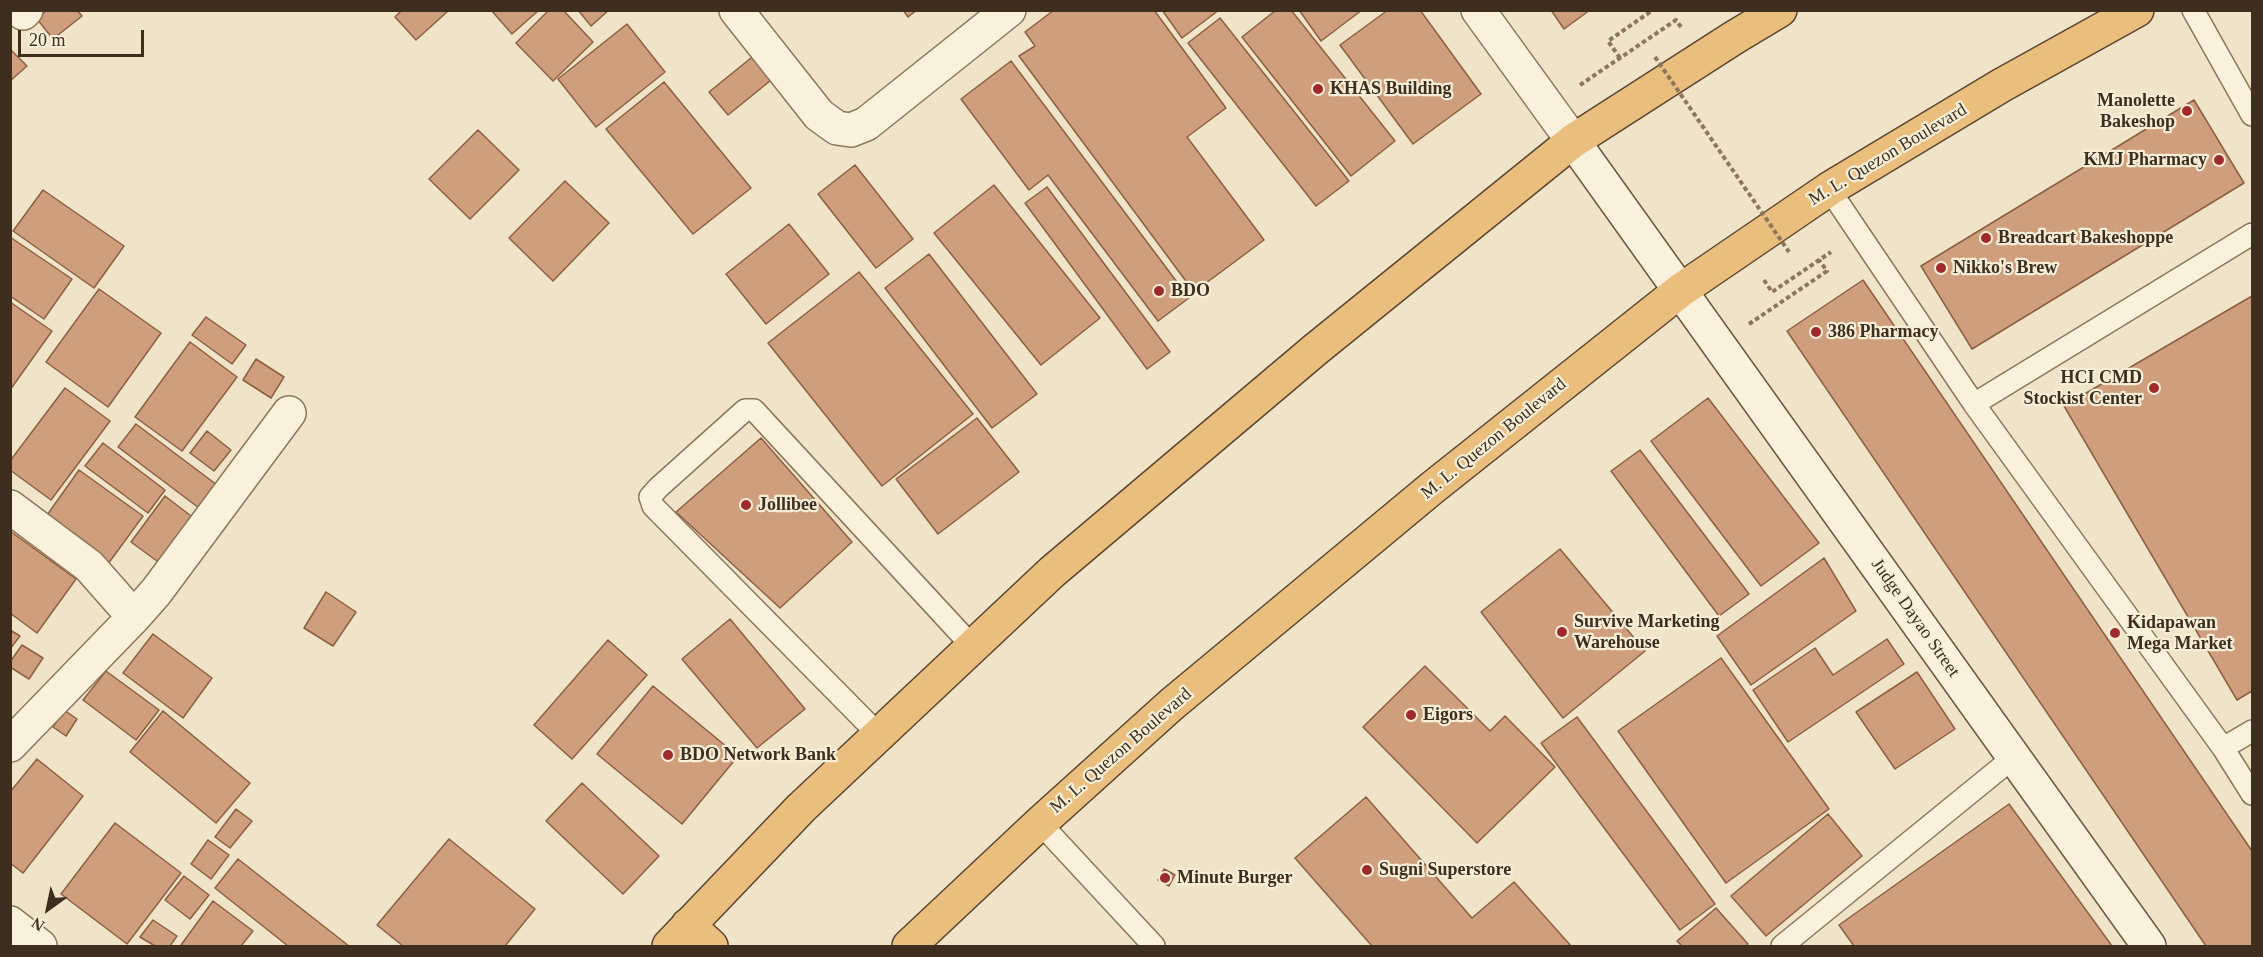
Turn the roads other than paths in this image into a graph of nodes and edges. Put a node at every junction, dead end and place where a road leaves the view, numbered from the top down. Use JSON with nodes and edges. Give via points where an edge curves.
{"nodes":[{"id":1,"x":736,"y":10,"type":"edge"},
{"id":2,"x":1009,"y":10,"type":"edge"},
{"id":3,"x":1478,"y":10,"type":"edge"},
{"id":4,"x":1780,"y":10,"type":"edge"},
{"id":5,"x":2137,"y":10,"type":"edge"},
{"id":6,"x":2193,"y":10,"type":"edge"},
{"id":7,"x":2253,"y":115,"type":"edge"},
{"id":8,"x":1573,"y":141,"type":"junction"},
{"id":9,"x":1829,"y":189,"type":"junction"},
{"id":10,"x":2253,"y":234,"type":"edge"},
{"id":11,"x":1681,"y":290,"type":"junction"},
{"id":12,"x":1974,"y":404,"type":"junction"},
{"id":13,"x":290,"y":413,"type":"dead end"},
{"id":14,"x":10,"y":507,"type":"edge"},
{"id":15,"x":134,"y":617,"type":"junction"},
{"id":16,"x":972,"y":646,"type":"junction"},
{"id":17,"x":2253,"y":731,"type":"edge"},
{"id":18,"x":880,"y":736,"type":"junction"},
{"id":19,"x":10,"y":745,"type":"edge"},
{"id":20,"x":2223,"y":748,"type":"junction"},
{"id":21,"x":2014,"y":758,"type":"junction"},
{"id":22,"x":2253,"y":794,"type":"edge"},
{"id":23,"x":1040,"y":823,"type":"junction"},
{"id":24,"x":10,"y":923,"type":"edge"},
{"id":25,"x":689,"y":939,"type":"edge"},
{"id":26,"x":40,"y":946,"type":"edge"},
{"id":27,"x":909,"y":946,"type":"edge"},
{"id":28,"x":1154,"y":946,"type":"edge"},
{"id":29,"x":1782,"y":946,"type":"edge"},
{"id":30,"x":2149,"y":946,"type":"edge"}],
"edges":[{"from":1,"to":2,"type":"street","via":[[819,115],[837,128],[851,130],[866,124]]},
{"from":3,"to":8,"type":"street","name":"Judge Dayao Street"},
{"from":4,"to":8,"type":"highway"},
{"from":5,"to":9,"type":"highway","name":"M. L. Quezon Boulevard"},
{"from":6,"to":7,"type":"lane"},
{"from":8,"to":11,"type":"street","name":"Judge Dayao Street"},
{"from":8,"to":16,"type":"highway","via":[[1316,348],[1052,572]]},
{"from":9,"to":11,"type":"highway","name":"M. L. Quezon Boulevard"},
{"from":9,"to":12,"type":"lane"},
{"from":10,"to":12,"type":"lane"},
{"from":11,"to":21,"type":"street","name":"Judge Dayao Street"},
{"from":11,"to":23,"type":"highway","name":"M. L. Quezon Boulevard","via":[[1172,704]]},
{"from":12,"to":20,"type":"lane"},
{"from":13,"to":15,"type":"street"},
{"from":14,"to":15,"type":"street","via":[[89,566]]},
{"from":15,"to":19,"type":"street"},
{"from":16,"to":18,"type":"highway"},
{"from":16,"to":18,"type":"lane","via":[[754,410],[745,410],[658,488],[650,497],[652,506]]},
{"from":17,"to":20,"type":"lane"},
{"from":18,"to":25,"type":"highway","via":[[801,808]]},
{"from":20,"to":22,"type":"lane"},
{"from":21,"to":29,"type":"lane"},
{"from":21,"to":30,"type":"street","name":"Judge Dayao Street"},
{"from":23,"to":27,"type":"highway","name":"M. L. Quezon Boulevard"},
{"from":23,"to":28,"type":"lane"},
{"from":24,"to":26,"type":"street"}]}
